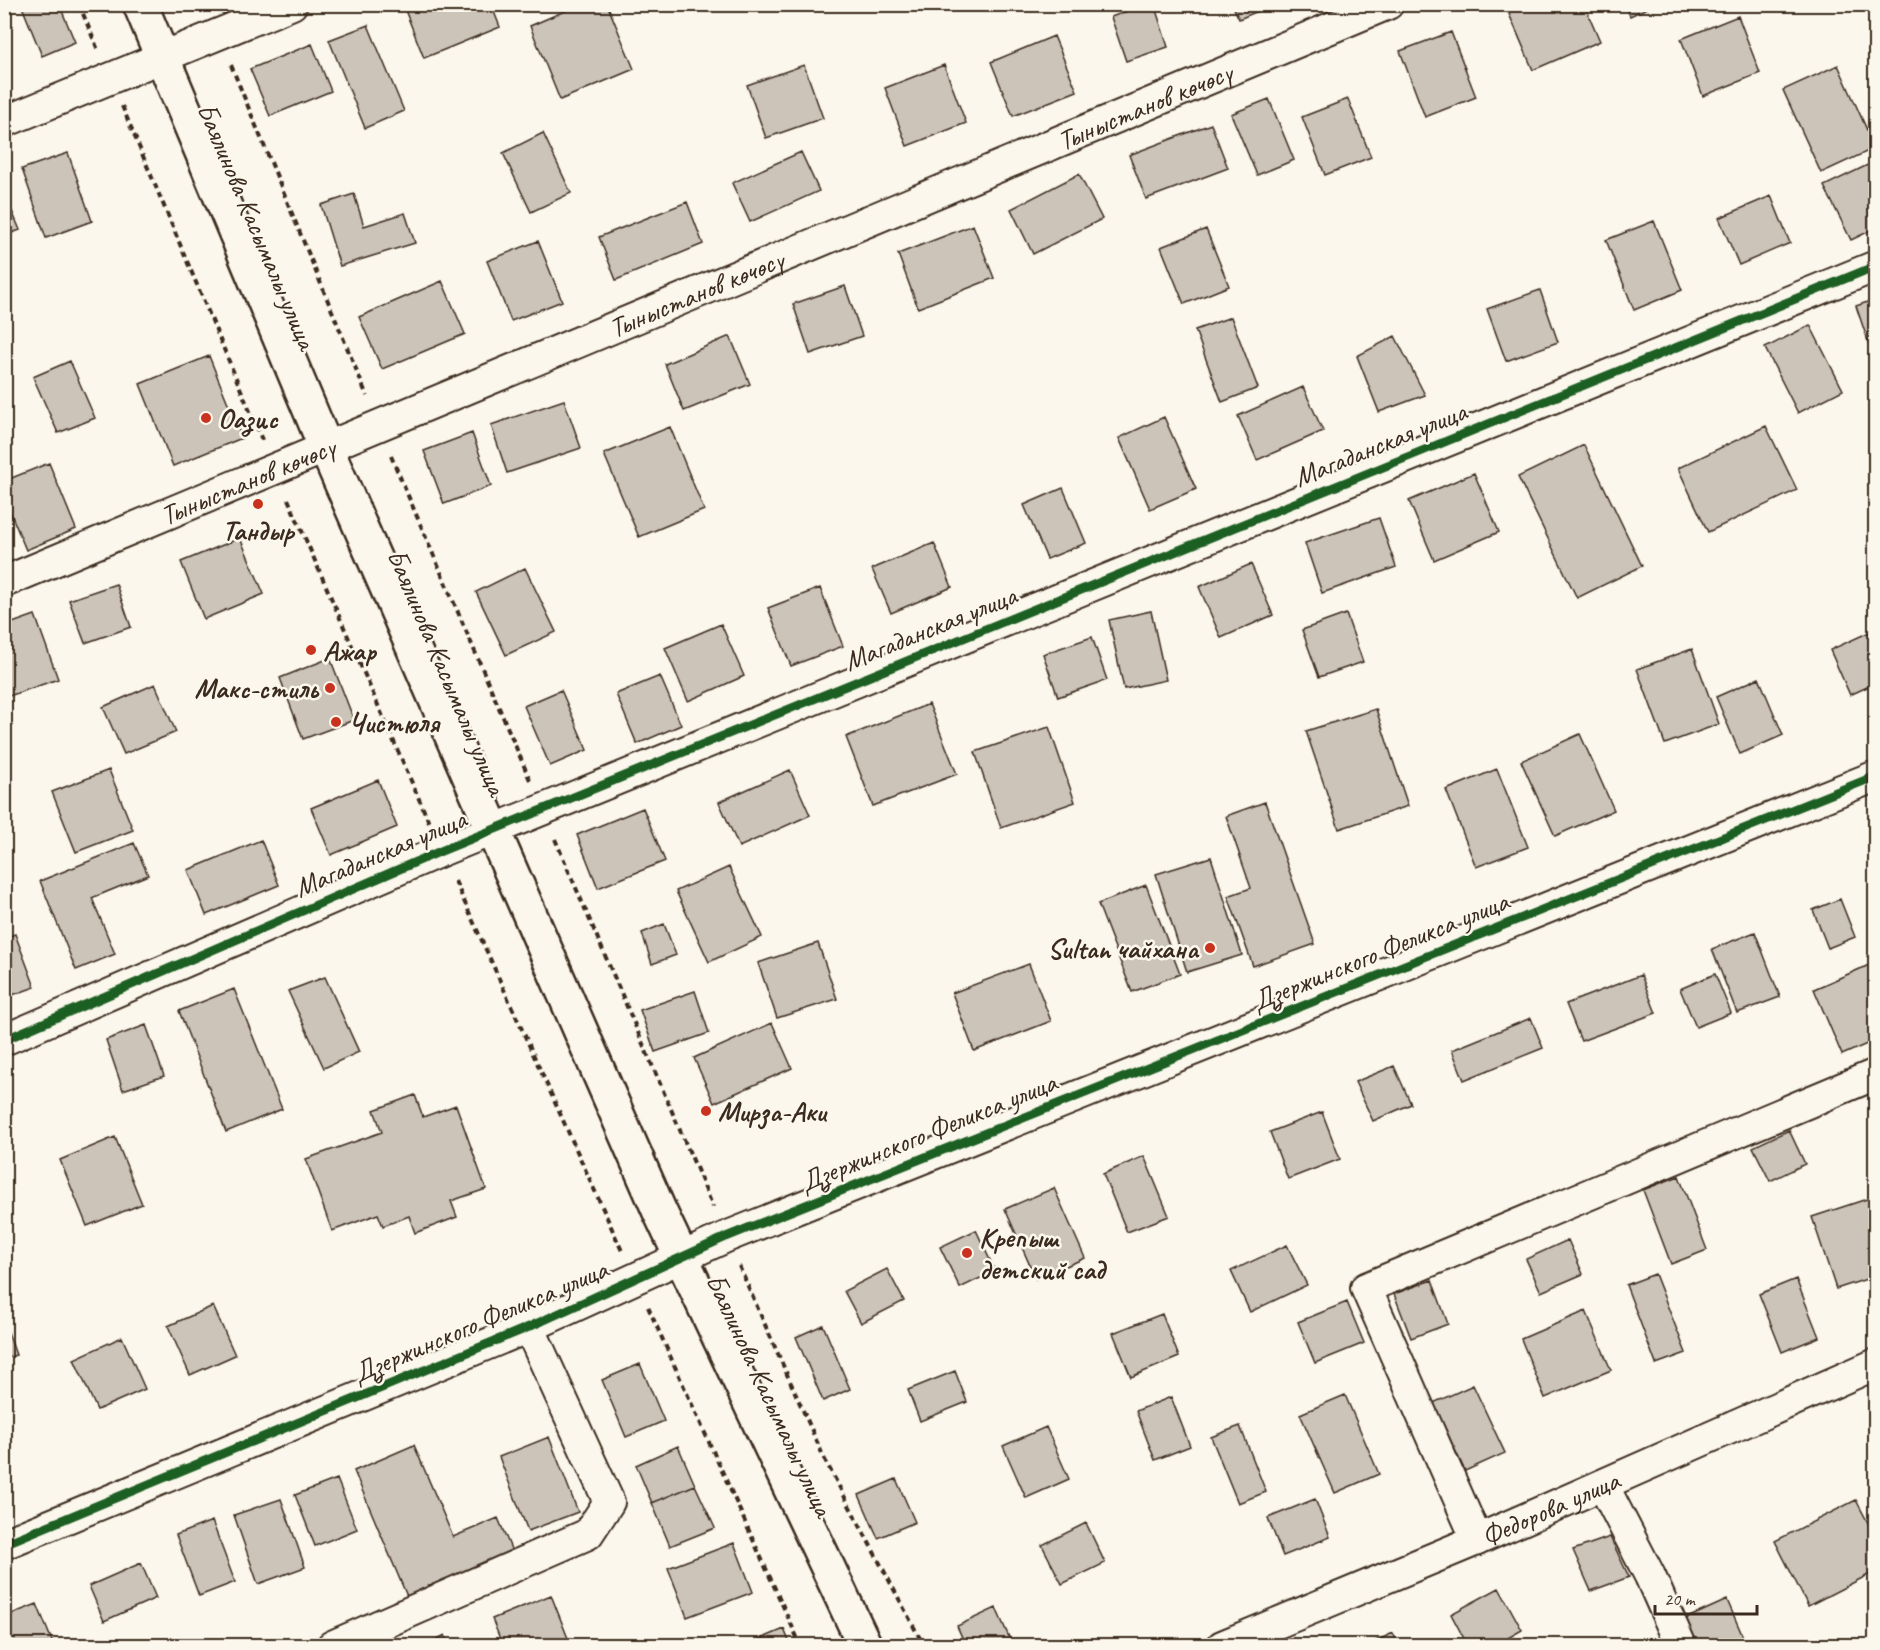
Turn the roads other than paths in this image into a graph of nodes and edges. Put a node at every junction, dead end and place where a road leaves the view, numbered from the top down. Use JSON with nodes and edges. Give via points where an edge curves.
{"nodes":[{"id":1,"x":140,"y":4,"type":"edge"},
{"id":2,"x":292,"y":4,"type":"edge"},
{"id":3,"x":1388,"y":4,"type":"edge"},
{"id":4,"x":162,"y":57,"type":"junction"},
{"id":5,"x":4,"y":122,"type":"edge"},
{"id":6,"x":1875,"y":266,"type":"edge"},
{"id":7,"x":326,"y":448,"type":"junction"},
{"id":8,"x":4,"y":582,"type":"edge"},
{"id":9,"x":1875,"y":776,"type":"edge"},
{"id":10,"x":491,"y":830,"type":"junction"},
{"id":11,"x":4,"y":1040,"type":"edge"},
{"id":12,"x":1875,"y":1074,"type":"edge"},
{"id":13,"x":680,"y":1258,"type":"junction"},
{"id":14,"x":529,"y":1327,"type":"junction"},
{"id":15,"x":1875,"y":1364,"type":"edge"},
{"id":16,"x":1603,"y":1485,"type":"junction"},
{"id":17,"x":1477,"y":1540,"type":"junction"},
{"id":18,"x":4,"y":1544,"type":"edge"},
{"id":19,"x":332,"y":1646,"type":"edge"},
{"id":20,"x":864,"y":1646,"type":"edge"},
{"id":21,"x":1222,"y":1646,"type":"edge"},
{"id":22,"x":1681,"y":1646,"type":"edge"}],
"edges":[{"from":1,"to":4,"type":"main road","name":"Баялинова Касымалы улица"},
{"from":2,"to":4,"type":"street"},
{"from":3,"to":7,"type":"street","name":"Тыныстанов көчөсү"},
{"from":4,"to":5,"type":"street"},
{"from":4,"to":7,"type":"main road","name":"Баялинова Касымалы улица"},
{"from":6,"to":10,"type":"street","name":"Магаданская улица"},
{"from":7,"to":8,"type":"street","name":"Тыныстанов көчөсү"},
{"from":7,"to":10,"type":"main road","name":"Баялинова Касымалы улица"},
{"from":9,"to":13,"type":"street","name":"Дзержинского Феликса улица"},
{"from":10,"to":11,"type":"street","name":"Магаданская улица"},
{"from":10,"to":13,"type":"main road","name":"Баялинова Касымалы улица"},
{"from":12,"to":17,"type":"street","via":[[1366,1288]]},
{"from":13,"to":14,"type":"street","name":"Дзержинского Феликса улица"},
{"from":13,"to":20,"type":"main road","name":"Баялинова Касымалы улица"},
{"from":14,"to":18,"type":"street","name":"Дзержинского Феликса улица"},
{"from":14,"to":19,"type":"street","name":"Дзержинского Феликса улица","via":[[609,1502],[588,1534]]},
{"from":15,"to":16,"type":"street","name":"Федорова улица"},
{"from":16,"to":17,"type":"street","name":"Федорова улица"},
{"from":16,"to":22,"type":"street"},
{"from":17,"to":21,"type":"street","name":"Федорова улица"}]}
